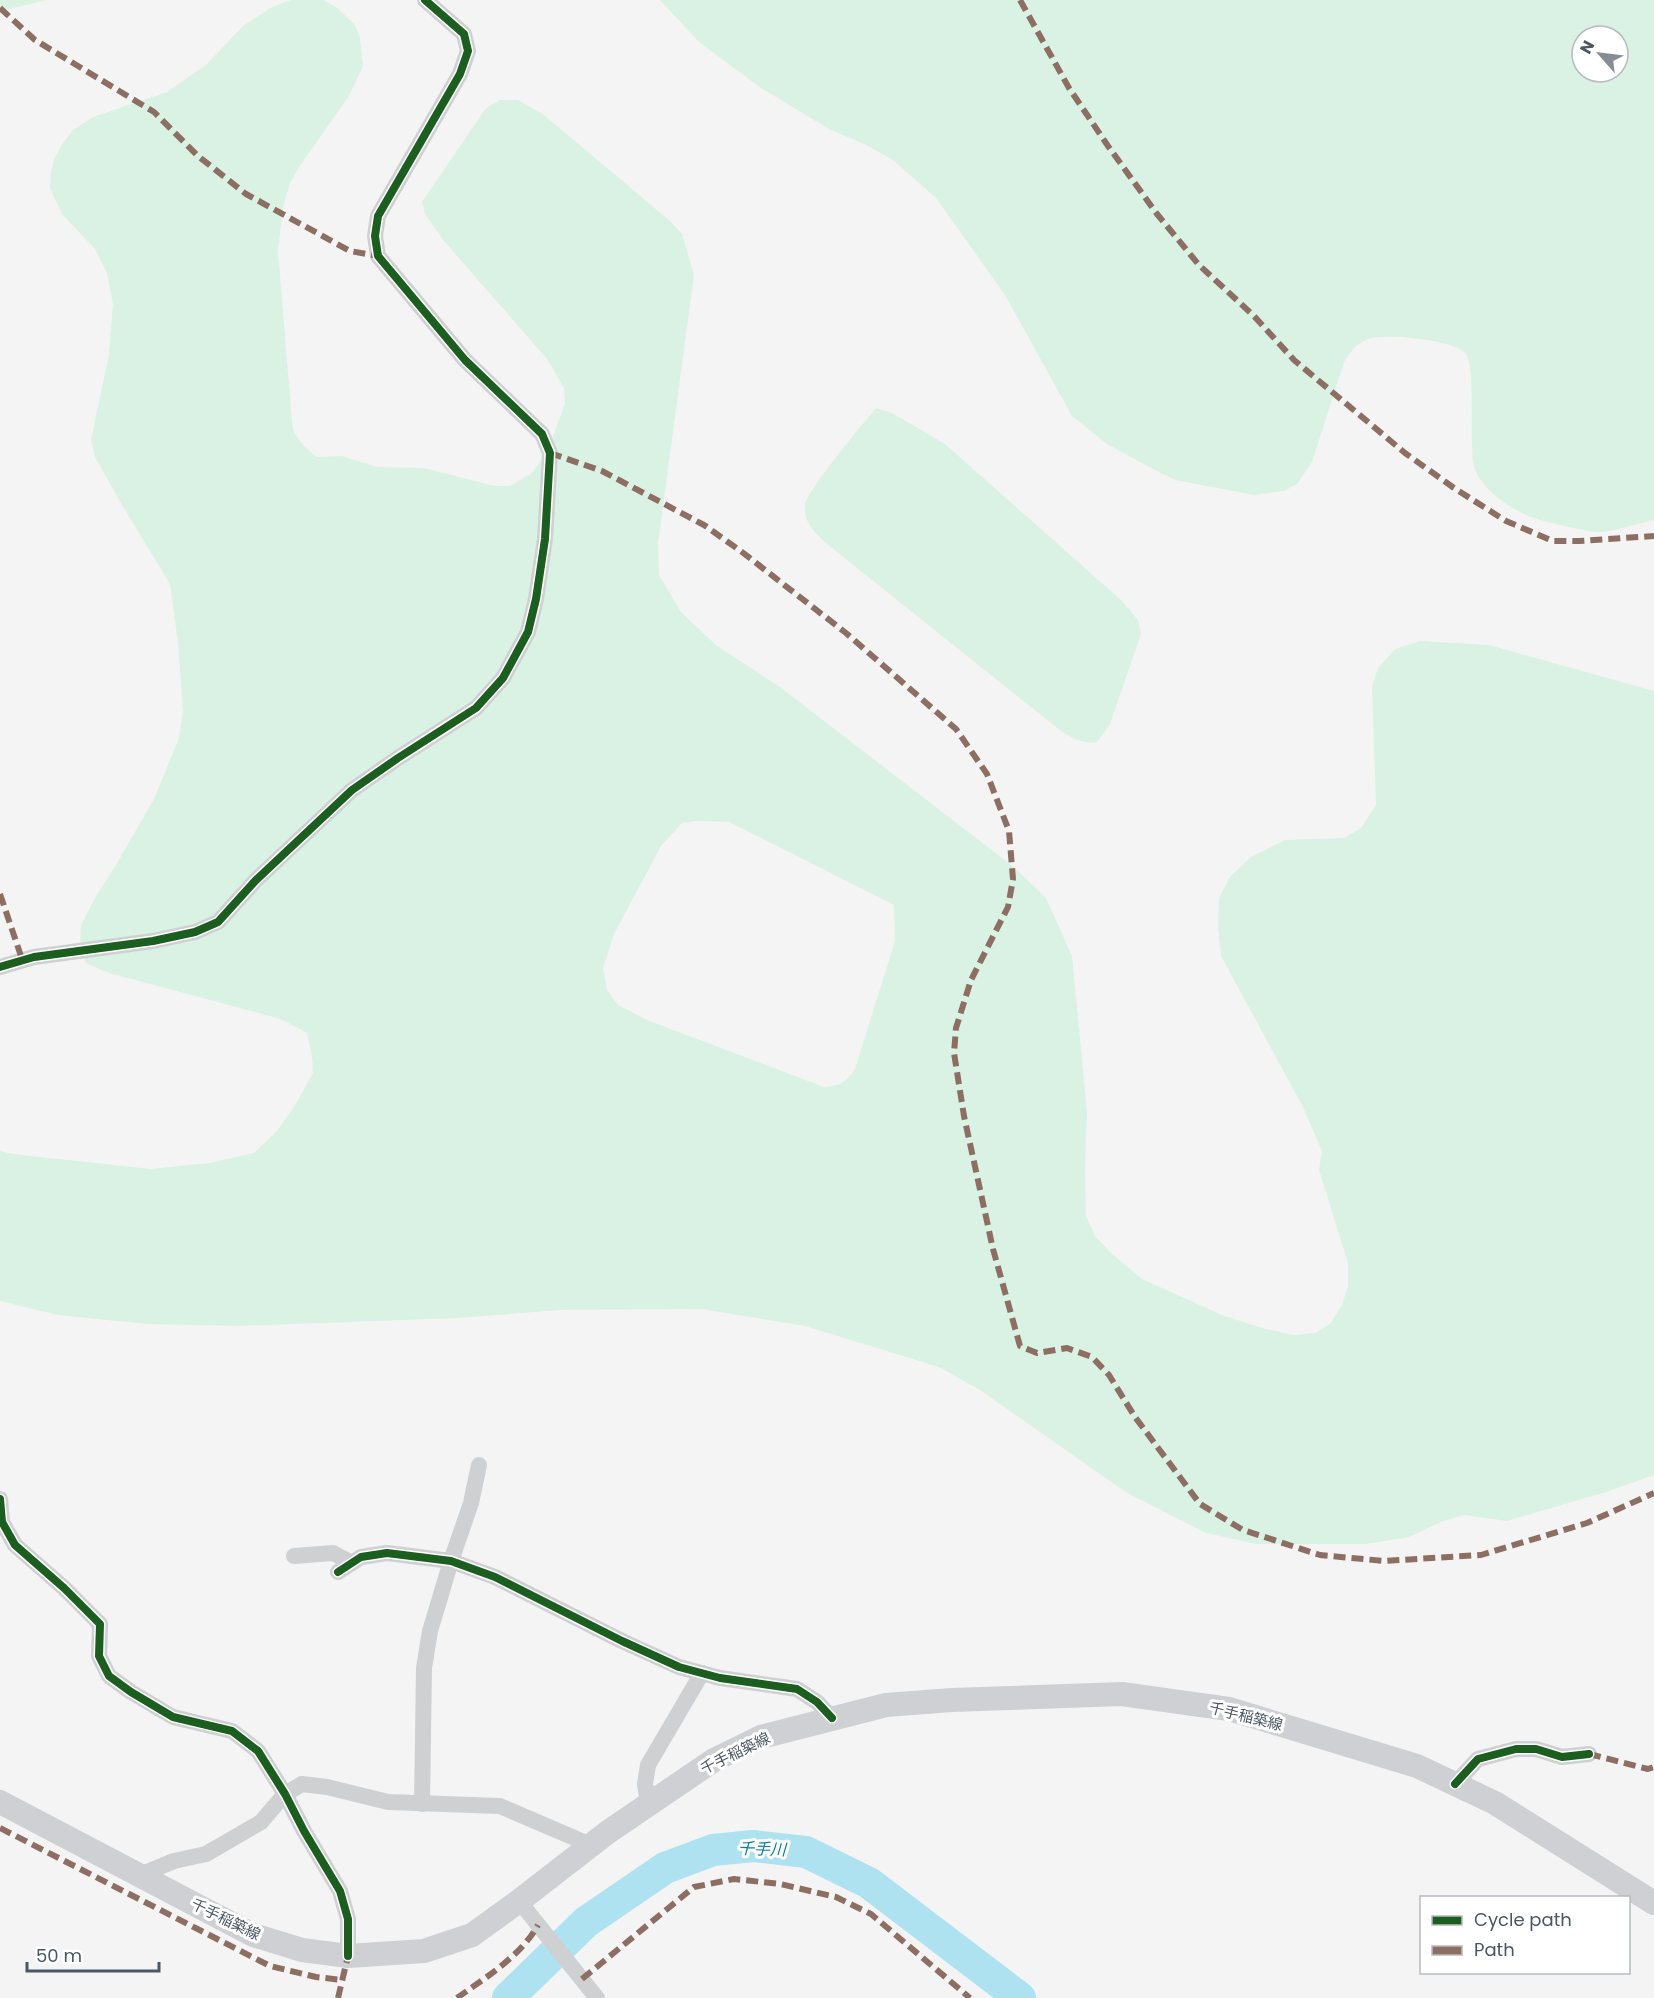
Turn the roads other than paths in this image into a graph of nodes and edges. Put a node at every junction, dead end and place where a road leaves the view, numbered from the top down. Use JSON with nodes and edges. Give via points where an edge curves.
{"nodes":[{"id":1,"x":425,"y":0,"type":"edge"},
{"id":2,"x":0,"y":967,"type":"edge"},
{"id":3,"x":479,"y":1465,"type":"dead end"},
{"id":4,"x":0,"y":1499,"type":"edge"},
{"id":5,"x":294,"y":1556,"type":"dead end"},
{"id":6,"x":451,"y":1561,"type":"junction"},
{"id":7,"x":702,"y":1673,"type":"junction"},
{"id":8,"x":832,"y":1718,"type":"junction"},
{"id":9,"x":1589,"y":1754,"type":"dead end"},
{"id":10,"x":1455,"y":1784,"type":"junction"},
{"id":11,"x":285,"y":1794,"type":"junction"},
{"id":12,"x":0,"y":1802,"type":"edge"},
{"id":13,"x":422,"y":1804,"type":"junction"},
{"id":14,"x":648,"y":1804,"type":"junction"},
{"id":15,"x":591,"y":1845,"type":"junction"},
{"id":16,"x":140,"y":1875,"type":"junction"},
{"id":17,"x":519,"y":1901,"type":"junction"},
{"id":18,"x":1654,"y":1902,"type":"edge"},
{"id":19,"x":348,"y":1956,"type":"junction"},
{"id":20,"x":597,"y":1998,"type":"edge"}],
"edges":[{"from":1,"to":2,"type":"street","via":[[464,34],[468,51],[460,74],[378,216],[378,256],[465,360],[542,434],[550,453],[545,539],[528,632],[503,678],[476,708],[352,790],[256,880],[218,922],[195,932],[153,941],[34,957]]},
{"from":3,"to":6,"type":"street"},
{"from":4,"to":11,"type":"street","via":[[2,1522],[15,1545],[100,1624],[99,1656],[109,1676],[173,1717],[232,1731],[258,1751]]},
{"from":5,"to":6,"type":"street","via":[[333,1553],[345,1567],[361,1557],[387,1553]]},
{"from":6,"to":7,"type":"street","via":[[495,1577],[679,1667]]},
{"from":6,"to":13,"type":"street","via":[[430,1631],[424,1668]]},
{"from":7,"to":8,"type":"street","via":[[796,1689],[817,1702]]},
{"from":7,"to":14,"type":"street","via":[[648,1765]]},
{"from":8,"to":10,"type":"main road","name":"千手稲築線","via":[[897,1704],[1122,1694],[1229,1709],[1417,1766]]},
{"from":8,"to":14,"type":"main road","name":"千手稲築線","via":[[761,1737],[714,1760]]},
{"from":9,"to":10,"type":"street","via":[[1562,1757],[1536,1749],[1516,1749],[1478,1759]]},
{"from":10,"to":18,"type":"main road","name":"千手稲築線","via":[[1495,1803]]},
{"from":11,"to":13,"type":"street","via":[[302,1784],[388,1802]]},
{"from":11,"to":16,"type":"street","via":[[261,1822],[206,1854],[174,1861]]},
{"from":11,"to":19,"type":"street","via":[[340,1891],[348,1919]]},
{"from":12,"to":16,"type":"main road","name":"千手稲築線"},
{"from":13,"to":15,"type":"street","via":[[500,1806]]},
{"from":14,"to":15,"type":"main road","name":"千手稲築線"},
{"from":15,"to":17,"type":"main road","name":"千手稲築線"},
{"from":16,"to":19,"type":"main road","name":"千手稲築線","via":[[253,1935],[302,1950]]},
{"from":17,"to":19,"type":"main road","name":"千手稲築線","via":[[472,1935],[424,1951]]},
{"from":17,"to":20,"type":"street"}]}
